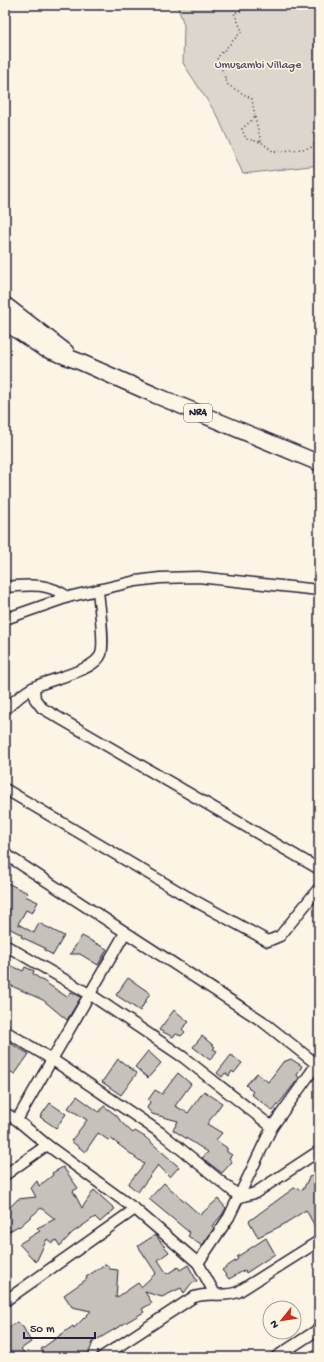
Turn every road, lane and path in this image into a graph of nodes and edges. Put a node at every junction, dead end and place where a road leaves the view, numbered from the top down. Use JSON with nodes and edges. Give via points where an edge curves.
{"nodes":[{"id":1,"x":260,"y":5,"type":"edge"},
{"id":2,"x":255,"y":117,"type":"junction"},
{"id":3,"x":319,"y":141,"type":"edge"},
{"id":4,"x":261,"y":142,"type":"junction"},
{"id":5,"x":5,"y":305,"type":"edge"},
{"id":6,"x":5,"y":322,"type":"edge"},
{"id":7,"x":78,"y":360,"type":"junction"},
{"id":8,"x":319,"y":463,"type":"edge"},
{"id":9,"x":5,"y":587,"type":"edge"},
{"id":10,"x":98,"y":590,"type":"junction"},
{"id":11,"x":319,"y":590,"type":"edge"},
{"id":12,"x":68,"y":597,"type":"junction"},
{"id":13,"x":5,"y":619,"type":"edge"},
{"id":14,"x":34,"y":688,"type":"junction"},
{"id":15,"x":5,"y":710,"type":"edge"},
{"id":16,"x":5,"y":789,"type":"edge"},
{"id":17,"x":5,"y":854,"type":"edge"},
{"id":18,"x":319,"y":869,"type":"edge"},
{"id":19,"x":319,"y":888,"type":"edge"},
{"id":20,"x":125,"y":933,"type":"junction"},
{"id":21,"x":5,"y":945,"type":"edge"},
{"id":22,"x":91,"y":995,"type":"junction"},
{"id":23,"x":5,"y":1031,"type":"edge"},
{"id":24,"x":53,"y":1060,"type":"junction"},
{"id":25,"x":318,"y":1065,"type":"edge"},
{"id":26,"x":5,"y":1113,"type":"edge"},
{"id":27,"x":17,"y":1120,"type":"junction"},
{"id":28,"x":272,"y":1127,"type":"junction"},
{"id":29,"x":47,"y":1145,"type":"junction"},
{"id":30,"x":319,"y":1151,"type":"edge"},
{"id":31,"x":5,"y":1175,"type":"edge"},
{"id":32,"x":240,"y":1197,"type":"junction"},
{"id":33,"x":135,"y":1210,"type":"junction"},
{"id":34,"x":319,"y":1241,"type":"edge"},
{"id":35,"x":198,"y":1263,"type":"junction"},
{"id":36,"x":215,"y":1294,"type":"junction"},
{"id":37,"x":5,"y":1302,"type":"edge"},
{"id":38,"x":319,"y":1329,"type":"edge"},
{"id":39,"x":102,"y":1357,"type":"edge"},
{"id":40,"x":276,"y":1357,"type":"edge"}],
"edges":[{"from":1,"to":2,"type":"path","via":[[234,13],[242,31],[216,58],[228,85],[252,99]]},
{"from":2,"to":4,"type":"path"},
{"from":2,"to":4,"type":"path","via":[[242,129],[246,139]]},
{"from":3,"to":4,"type":"path","via":[[310,148],[274,152]]},
{"from":5,"to":7,"type":"highway","number":"NR4"},
{"from":6,"to":7,"type":"highway","number":"NR4","via":[[43,348]]},
{"from":7,"to":8,"type":"highway","number":"NR4"},
{"from":9,"to":12,"type":"street","via":[[45,586],[56,589]]},
{"from":10,"to":11,"type":"street","via":[[136,581],[190,577]]},
{"from":10,"to":12,"type":"street"},
{"from":10,"to":14,"type":"street","via":[[102,646],[98,659],[90,666]]},
{"from":12,"to":13,"type":"street"},
{"from":14,"to":15,"type":"street","via":[[14,700]]},
{"from":14,"to":18,"type":"street","via":[[35,699],[42,708]]},
{"from":16,"to":19,"type":"street","via":[[268,941],[276,940],[280,936]]},
{"from":17,"to":20,"type":"street"},
{"from":20,"to":22,"type":"street"},
{"from":20,"to":25,"type":"street","via":[[262,1021]]},
{"from":21,"to":22,"type":"street"},
{"from":22,"to":24,"type":"street"},
{"from":22,"to":28,"type":"street","via":[[183,1057]]},
{"from":23,"to":24,"type":"street"},
{"from":24,"to":27,"type":"street"},
{"from":24,"to":32,"type":"street","via":[[161,1133]]},
{"from":25,"to":28,"type":"street"},
{"from":26,"to":27,"type":"street"},
{"from":27,"to":29,"type":"street"},
{"from":28,"to":32,"type":"street"},
{"from":29,"to":31,"type":"street"},
{"from":29,"to":33,"type":"street"},
{"from":30,"to":32,"type":"street","via":[[255,1192]]},
{"from":32,"to":35,"type":"street"},
{"from":33,"to":35,"type":"street"},
{"from":33,"to":37,"type":"street"},
{"from":34,"to":36,"type":"street","via":[[238,1292],[232,1295]]},
{"from":35,"to":36,"type":"street"},
{"from":36,"to":39,"type":"street","via":[[192,1298]]},
{"from":38,"to":40,"type":"street"}]}
